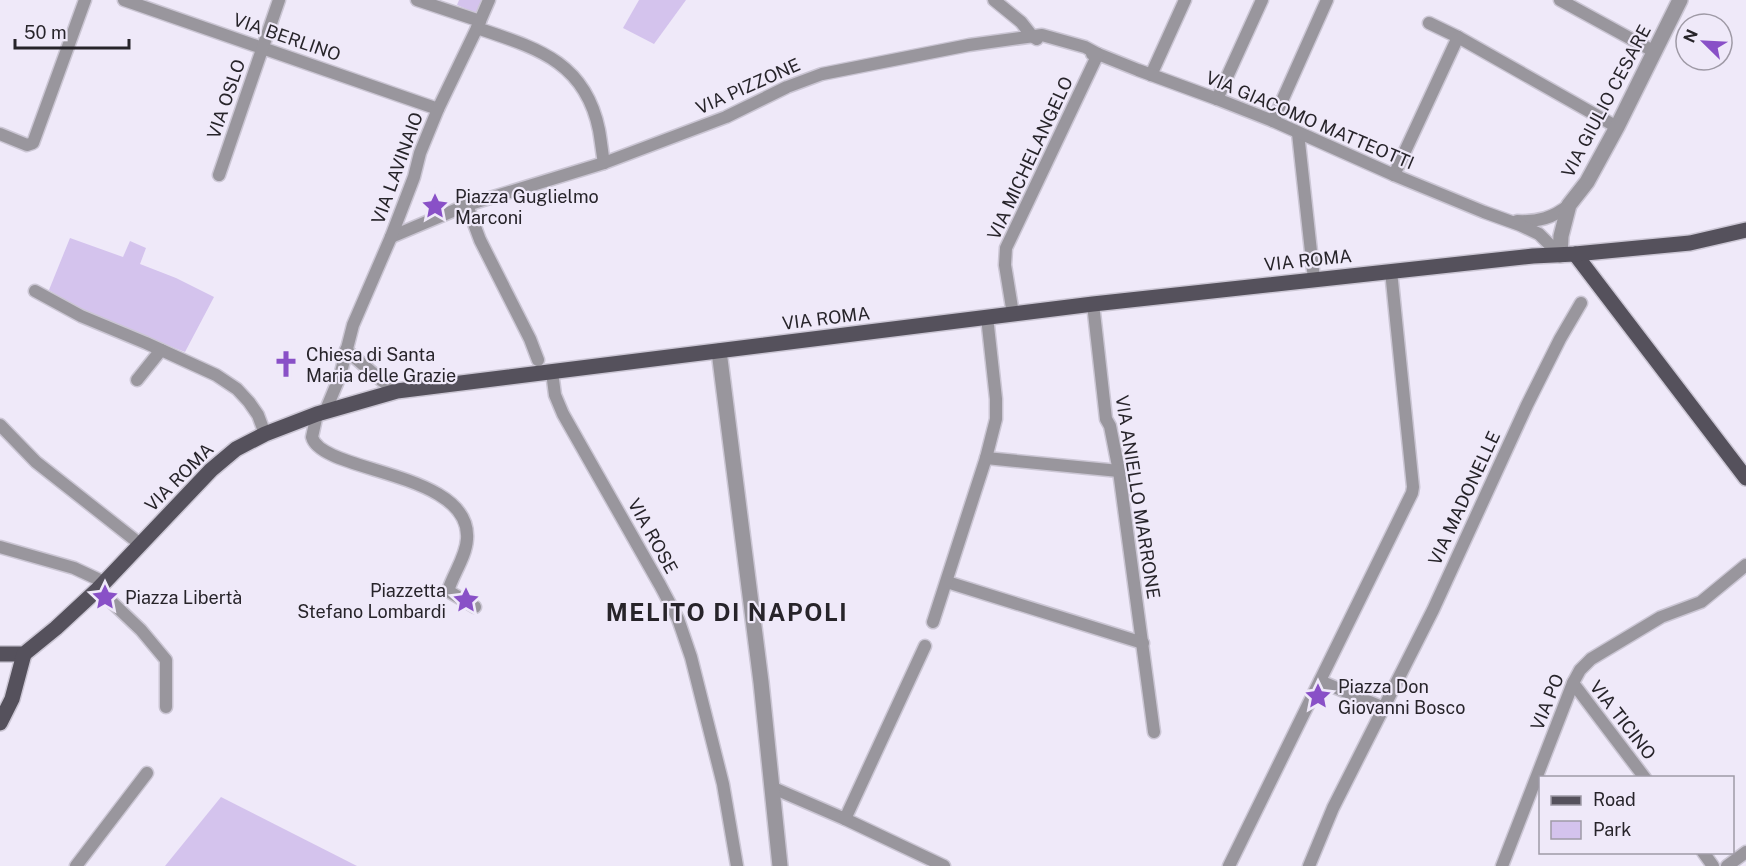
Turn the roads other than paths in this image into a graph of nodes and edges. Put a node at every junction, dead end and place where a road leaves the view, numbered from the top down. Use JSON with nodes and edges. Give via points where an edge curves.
{"nodes":[{"id":1,"x":85,"y":0,"type":"edge"},
{"id":2,"x":124,"y":0,"type":"edge"},
{"id":3,"x":279,"y":0,"type":"edge"},
{"id":4,"x":417,"y":0,"type":"edge"},
{"id":5,"x":489,"y":0,"type":"edge"},
{"id":6,"x":994,"y":0,"type":"edge"},
{"id":7,"x":1185,"y":0,"type":"edge"},
{"id":8,"x":1262,"y":0,"type":"edge"},
{"id":9,"x":1327,"y":0,"type":"edge"},
{"id":10,"x":1560,"y":0,"type":"edge"},
{"id":11,"x":1680,"y":0,"type":"edge"},
{"id":12,"x":1429,"y":22,"type":"dead end"},
{"id":13,"x":479,"y":24,"type":"junction"},
{"id":14,"x":1032,"y":36,"type":"junction"},
{"id":15,"x":1458,"y":37,"type":"junction"},
{"id":16,"x":262,"y":48,"type":"junction"},
{"id":17,"x":1655,"y":52,"type":"junction"},
{"id":18,"x":1098,"y":54,"type":"junction"},
{"id":19,"x":1151,"y":75,"type":"junction"},
{"id":20,"x":1217,"y":99,"type":"junction"},
{"id":21,"x":438,"y":110,"type":"junction"},
{"id":22,"x":1273,"y":121,"type":"junction"},
{"id":23,"x":1617,"y":128,"type":"junction"},
{"id":24,"x":1299,"y":133,"type":"junction"},
{"id":25,"x":0,"y":134,"type":"edge"},
{"id":26,"x":604,"y":163,"type":"junction"},
{"id":27,"x":219,"y":175,"type":"dead end"},
{"id":28,"x":1394,"y":175,"type":"junction"},
{"id":29,"x":467,"y":205,"type":"junction"},
{"id":30,"x":1569,"y":205,"type":"junction"},
{"id":31,"x":1507,"y":220,"type":"junction"},
{"id":32,"x":1746,"y":230,"type":"edge"},
{"id":33,"x":1539,"y":234,"type":"junction"},
{"id":34,"x":391,"y":237,"type":"junction"},
{"id":35,"x":1568,"y":254,"type":"junction"},
{"id":36,"x":1533,"y":256,"type":"junction"},
{"id":37,"x":1390,"y":271,"type":"junction"},
{"id":38,"x":1314,"y":279,"type":"junction"},
{"id":39,"x":35,"y":291,"type":"dead end"},
{"id":40,"x":1581,"y":303,"type":"dead end"},
{"id":41,"x":1093,"y":304,"type":"junction"},
{"id":42,"x":1013,"y":314,"type":"junction"},
{"id":43,"x":987,"y":317,"type":"junction"},
{"id":44,"x":161,"y":350,"type":"junction"},
{"id":45,"x":346,"y":350,"type":"junction"},
{"id":46,"x":719,"y":351,"type":"junction"},
{"id":47,"x":538,"y":360,"type":"dead end"},
{"id":48,"x":552,"y":372,"type":"junction"},
{"id":49,"x":136,"y":380,"type":"dead end"},
{"id":50,"x":397,"y":391,"type":"junction"},
{"id":51,"x":321,"y":413,"type":"junction"},
{"id":52,"x":0,"y":425,"type":"edge"},
{"id":53,"x":265,"y":434,"type":"junction"},
{"id":54,"x":986,"y":458,"type":"junction"},
{"id":55,"x":1119,"y":471,"type":"junction"},
{"id":56,"x":1746,"y":478,"type":"edge"},
{"id":57,"x":141,"y":544,"type":"junction"},
{"id":58,"x":0,"y":547,"type":"edge"},
{"id":59,"x":1746,"y":565,"type":"edge"},
{"id":60,"x":947,"y":582,"type":"junction"},
{"id":61,"x":101,"y":586,"type":"junction"},
{"id":62,"x":474,"y":607,"type":"dead end"},
{"id":63,"x":933,"y":622,"type":"dead end"},
{"id":64,"x":1143,"y":643,"type":"junction"},
{"id":65,"x":925,"y":646,"type":"dead end"},
{"id":66,"x":0,"y":654,"type":"edge"},
{"id":67,"x":24,"y":654,"type":"junction"},
{"id":68,"x":1320,"y":681,"type":"junction"},
{"id":69,"x":1573,"y":683,"type":"junction"},
{"id":70,"x":166,"y":707,"type":"dead end"},
{"id":71,"x":1384,"y":708,"type":"junction"},
{"id":72,"x":0,"y":723,"type":"edge"},
{"id":73,"x":1154,"y":732,"type":"dead end"},
{"id":74,"x":147,"y":773,"type":"dead end"},
{"id":75,"x":1644,"y":776,"type":"edge"},
{"id":76,"x":771,"y":787,"type":"junction"},
{"id":77,"x":845,"y":819,"type":"junction"},
{"id":78,"x":1746,"y":852,"type":"edge"},
{"id":79,"x":76,"y":866,"type":"edge"},
{"id":80,"x":737,"y":866,"type":"edge"},
{"id":81,"x":780,"y":866,"type":"edge"},
{"id":82,"x":944,"y":866,"type":"edge"},
{"id":83,"x":1228,"y":866,"type":"edge"},
{"id":84,"x":1309,"y":866,"type":"edge"},
{"id":85,"x":1502,"y":866,"type":"edge"},
{"id":86,"x":1727,"y":866,"type":"edge"}],
"edges":[{"from":1,"to":25,"type":"street","via":[[31,145]]},
{"from":2,"to":16,"type":"street","name":"VIA BERLINO"},
{"from":3,"to":16,"type":"street","name":"VIA OSLO"},
{"from":4,"to":13,"type":"street"},
{"from":5,"to":13,"type":"street","name":"VIA LAVINAIO"},
{"from":6,"to":14,"type":"street"},
{"from":7,"to":19,"type":"street"},
{"from":8,"to":20,"type":"street"},
{"from":9,"to":22,"type":"street"},
{"from":10,"to":17,"type":"street"},
{"from":11,"to":17,"type":"street","name":"VIA GIULIO CESARE"},
{"from":12,"to":15,"type":"street"},
{"from":13,"to":21,"type":"street","name":"VIA LAVINAIO"},
{"from":13,"to":26,"type":"street","via":[[552,58],[579,81],[592,105]]},
{"from":14,"to":18,"type":"street","name":"VIA GIACOMO MATTEOTTI","via":[[1042,35]]},
{"from":14,"to":26,"type":"street","name":"VIA PIZZONE","via":[[822,74],[726,117]]},
{"from":15,"to":23,"type":"street"},
{"from":15,"to":28,"type":"street"},
{"from":16,"to":21,"type":"street","name":"VIA BERLINO"},
{"from":16,"to":27,"type":"street","name":"VIA OSLO"},
{"from":17,"to":23,"type":"street","name":"VIA GIULIO CESARE"},
{"from":18,"to":19,"type":"street","name":"VIA GIACOMO MATTEOTTI"},
{"from":18,"to":42,"type":"street","name":"VIA MICHELANGELO","via":[[1006,248]]},
{"from":19,"to":20,"type":"street","name":"VIA GIACOMO MATTEOTTI"},
{"from":20,"to":22,"type":"street","name":"VIA GIACOMO MATTEOTTI"},
{"from":21,"to":34,"type":"street","name":"VIA LAVINAIO"},
{"from":22,"to":24,"type":"street","name":"VIA GIACOMO MATTEOTTI"},
{"from":23,"to":30,"type":"street","name":"VIA GIULIO CESARE","via":[[1587,182]]},
{"from":24,"to":28,"type":"street","name":"VIA GIACOMO MATTEOTTI"},
{"from":24,"to":38,"type":"street"},
{"from":26,"to":29,"type":"street","name":"VIA PIZZONE"},
{"from":28,"to":31,"type":"street","name":"VIA GIACOMO MATTEOTTI"},
{"from":29,"to":34,"type":"street"},
{"from":29,"to":47,"type":"street"},
{"from":30,"to":31,"type":"street","name":"VIA GIACOMO MATTEOTTI","via":[[1559,214],[1538,221]]},
{"from":30,"to":35,"type":"street","name":"VIA GIULIO CESARE","via":[[1561,236]]},
{"from":31,"to":33,"type":"street","name":"VIA GIACOMO MATTEOTTI"},
{"from":32,"to":35,"type":"main road","name":"VIA ROMA","via":[[1690,243]]},
{"from":33,"to":35,"type":"street","name":"VIA GIACOMO MATTEOTTI"},
{"from":33,"to":36,"type":"street"},
{"from":34,"to":45,"type":"street","name":"VIA LAVINAIO","via":[[358,310]]},
{"from":35,"to":36,"type":"main road","name":"VIA ROMA"},
{"from":35,"to":56,"type":"main road"},
{"from":36,"to":37,"type":"main road","name":"VIA ROMA"},
{"from":37,"to":38,"type":"main road","name":"VIA ROMA"},
{"from":37,"to":68,"type":"street","via":[[1413,487]]},
{"from":38,"to":41,"type":"main road","name":"VIA ROMA"},
{"from":39,"to":44,"type":"street","via":[[81,316]]},
{"from":40,"to":71,"type":"street","name":"VIA MADONELLE","via":[[1527,405]]},
{"from":41,"to":42,"type":"main road","name":"VIA ROMA"},
{"from":41,"to":55,"type":"street","name":"VIA ANIELLO MARRONE","via":[[1106,419]]},
{"from":42,"to":43,"type":"main road","name":"VIA ROMA"},
{"from":43,"to":46,"type":"main road","name":"VIA ROMA"},
{"from":43,"to":54,"type":"street","via":[[996,419]]},
{"from":44,"to":49,"type":"street"},
{"from":44,"to":53,"type":"street","via":[[237,389],[258,414]]},
{"from":45,"to":50,"type":"street"},
{"from":45,"to":51,"type":"street","name":"VIA LAVINAIO","via":[[338,382]]},
{"from":46,"to":48,"type":"main road","name":"VIA ROMA"},
{"from":46,"to":76,"type":"street"},
{"from":48,"to":50,"type":"main road","name":"VIA ROMA"},
{"from":48,"to":80,"type":"street","name":"VIA ROSE","via":[[563,414],[678,619],[723,784]]},
{"from":50,"to":51,"type":"main road","name":"VIA ROMA"},
{"from":51,"to":53,"type":"main road","name":"VIA ROMA"},
{"from":51,"to":62,"type":"street","name":"VIA LAVINAIO","via":[[312,437],[318,447],[418,485],[448,501],[460,513],[467,541],[448,592]]},
{"from":52,"to":57,"type":"street","via":[[36,462]]},
{"from":53,"to":57,"type":"main road","name":"VIA ROMA","via":[[236,449],[211,470]]},
{"from":54,"to":55,"type":"street"},
{"from":54,"to":60,"type":"street"},
{"from":55,"to":64,"type":"street","name":"VIA ANIELLO MARRONE"},
{"from":57,"to":61,"type":"main road","name":"VIA ROMA"},
{"from":58,"to":61,"type":"street","via":[[74,568]]},
{"from":59,"to":69,"type":"street","name":"VIA PO","via":[[1701,602],[1661,617],[1591,659]]},
{"from":60,"to":63,"type":"street"},
{"from":60,"to":64,"type":"street"},
{"from":61,"to":67,"type":"main road","name":"VIA ROMA"},
{"from":61,"to":70,"type":"street","via":[[166,660]]},
{"from":64,"to":73,"type":"street","name":"VIA ANIELLO MARRONE"},
{"from":65,"to":77,"type":"street"},
{"from":66,"to":67,"type":"main road"},
{"from":67,"to":72,"type":"main road","via":[[12,699]]},
{"from":68,"to":71,"type":"street"},
{"from":68,"to":83,"type":"street"},
{"from":69,"to":75,"type":"street","name":"VIA TICINO"},
{"from":69,"to":85,"type":"street","name":"VIA PO"},
{"from":71,"to":84,"type":"street","name":"VIA MADONELLE"},
{"from":74,"to":79,"type":"street"},
{"from":76,"to":77,"type":"street"},
{"from":76,"to":81,"type":"street"},
{"from":77,"to":82,"type":"street"},
{"from":78,"to":86,"type":"street"}]}
